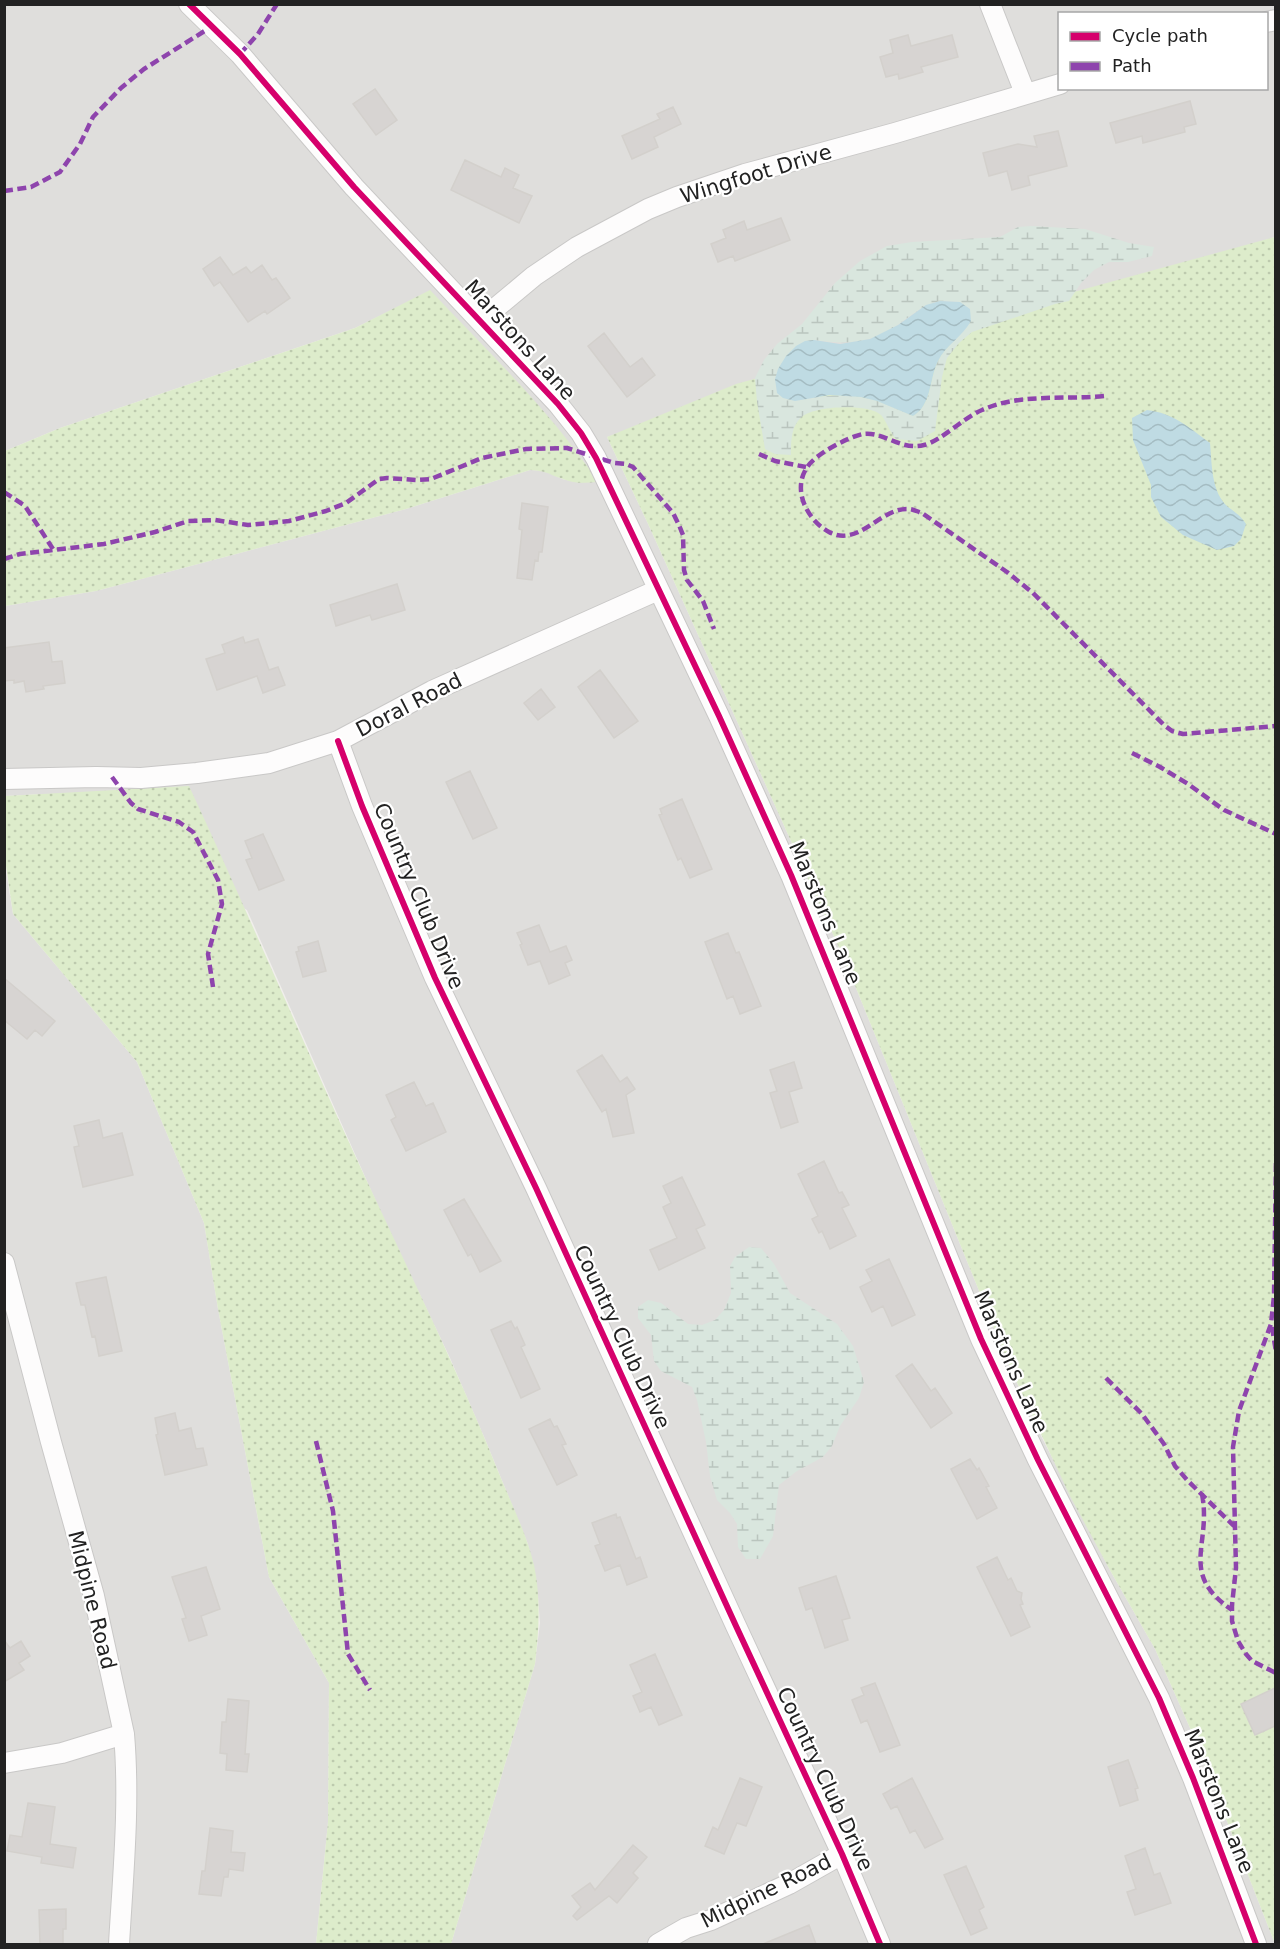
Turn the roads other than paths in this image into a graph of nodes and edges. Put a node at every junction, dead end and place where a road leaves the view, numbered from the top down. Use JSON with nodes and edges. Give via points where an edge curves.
{"nodes":[{"id":1,"x":189,"y":4,"type":"edge"},
{"id":2,"x":990,"y":4,"type":"edge"},
{"id":3,"x":1058,"y":84,"type":"edge"},
{"id":4,"x":1024,"y":93,"type":"junction"},
{"id":5,"x":480,"y":321,"type":"junction"},
{"id":6,"x":658,"y":590,"type":"junction"},
{"id":7,"x":338,"y":741,"type":"junction"},
{"id":8,"x":4,"y":780,"type":"edge"},
{"id":9,"x":4,"y":1263,"type":"edge"},
{"id":10,"x":124,"y":1734,"type":"junction"},
{"id":11,"x":4,"y":1762,"type":"edge"},
{"id":12,"x":842,"y":1854,"type":"junction"},
{"id":13,"x":119,"y":1944,"type":"edge"},
{"id":14,"x":658,"y":1944,"type":"edge"},
{"id":15,"x":880,"y":1944,"type":"edge"},
{"id":16,"x":1256,"y":1944,"type":"edge"}],
"edges":[{"from":1,"to":5,"type":"street","name":"Marstons Lane","via":[[240,54],[354,187]]},
{"from":2,"to":4,"type":"street"},
{"from":3,"to":4,"type":"street","name":"Wingfoot Drive"},
{"from":4,"to":5,"type":"street","name":"Wingfoot Drive","via":[[704,186],[667,201],[577,247],[534,276]]},
{"from":5,"to":6,"type":"street","name":"Marstons Lane","via":[[581,434]]},
{"from":6,"to":7,"type":"street","name":"Doral Road","via":[[432,691]]},
{"from":6,"to":16,"type":"street","name":"Marstons Lane","via":[[791,875],[981,1339],[1159,1698]]},
{"from":7,"to":8,"type":"street","name":"Doral Road","via":[[269,763],[197,773]]},
{"from":7,"to":12,"type":"street","name":"Country Club Drive","via":[[435,978],[536,1188]]},
{"from":9,"to":10,"type":"street","name":"Midpine Road","via":[[94,1596]]},
{"from":10,"to":11,"type":"street","via":[[62,1753]]},
{"from":10,"to":13,"type":"street","name":"Midpine Road","via":[[125,1846]]},
{"from":12,"to":14,"type":"street","name":"Midpine Road","via":[[789,1884]]},
{"from":12,"to":15,"type":"street","name":"Country Club Drive"}]}
